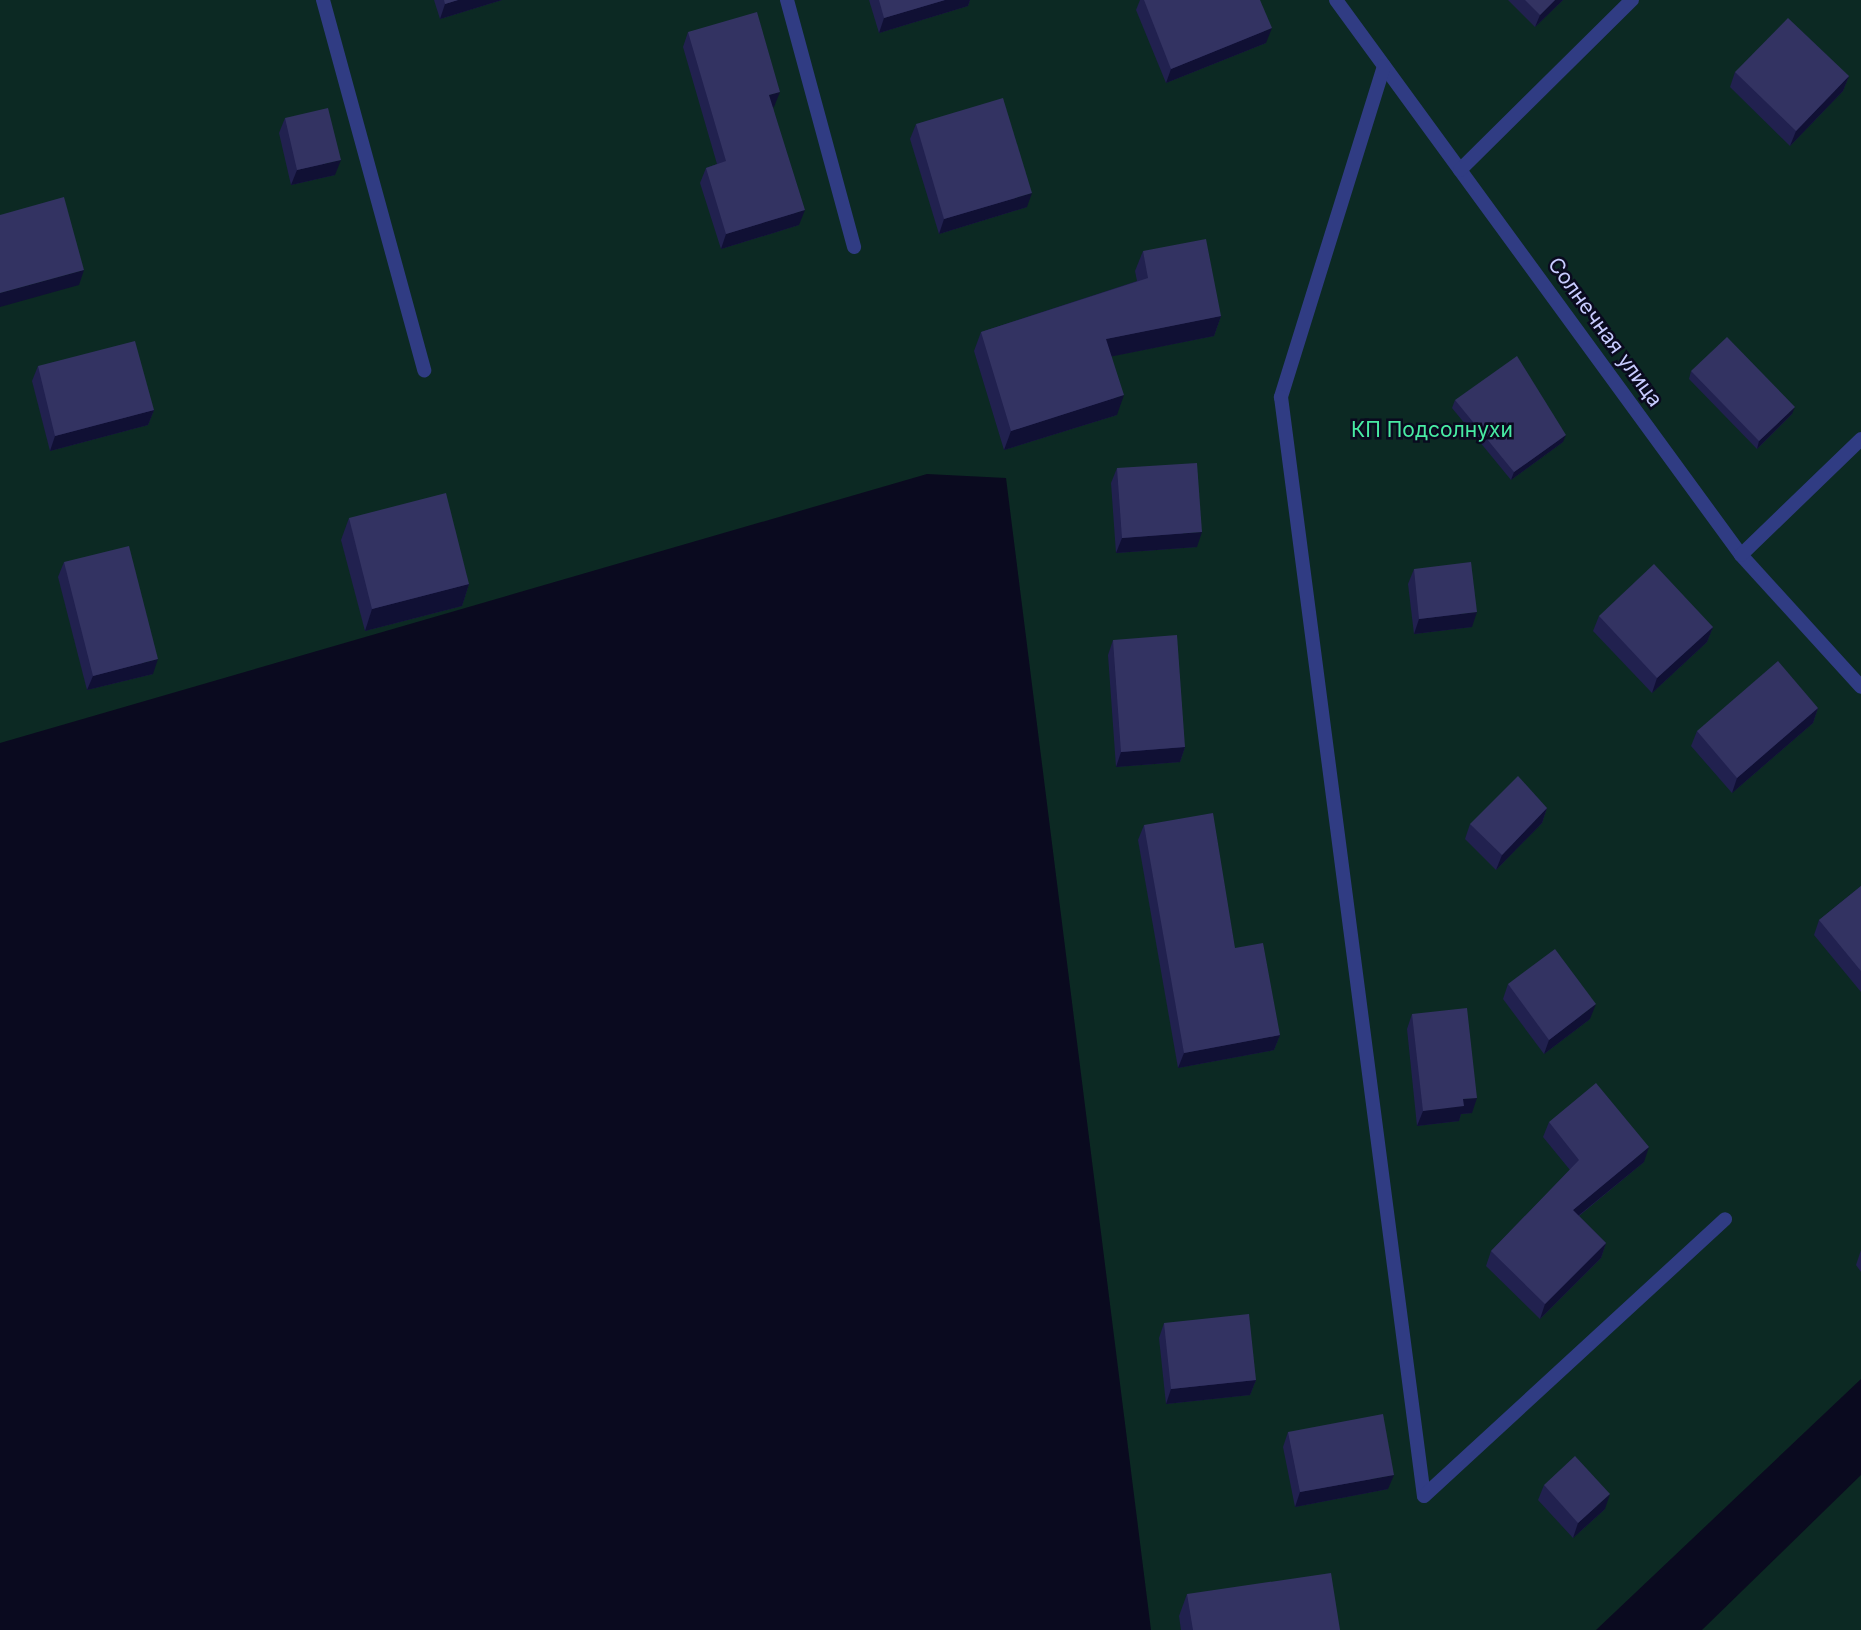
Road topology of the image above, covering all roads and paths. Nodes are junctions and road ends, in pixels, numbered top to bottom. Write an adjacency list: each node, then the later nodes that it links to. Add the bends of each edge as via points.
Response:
1 (323, 0): 8 (lane)
2 (787, 0): 7 (lane)
3 (1336, 0): 5 (lane, Солнечная улица)
4 (1632, 0): 6 (lane)
5 (1384, 66): 6 (lane, Солнечная улица); 12 (lane, via 1280,397 1424,1496)
6 (1460, 170): 10 (lane, Солнечная улица)
7 (854, 247)
8 (424, 370)
9 (1861, 439): 10 (lane)
10 (1741, 555): 11 (lane, Солнечная улица)
11 (1861, 687)
12 (1725, 1219)

